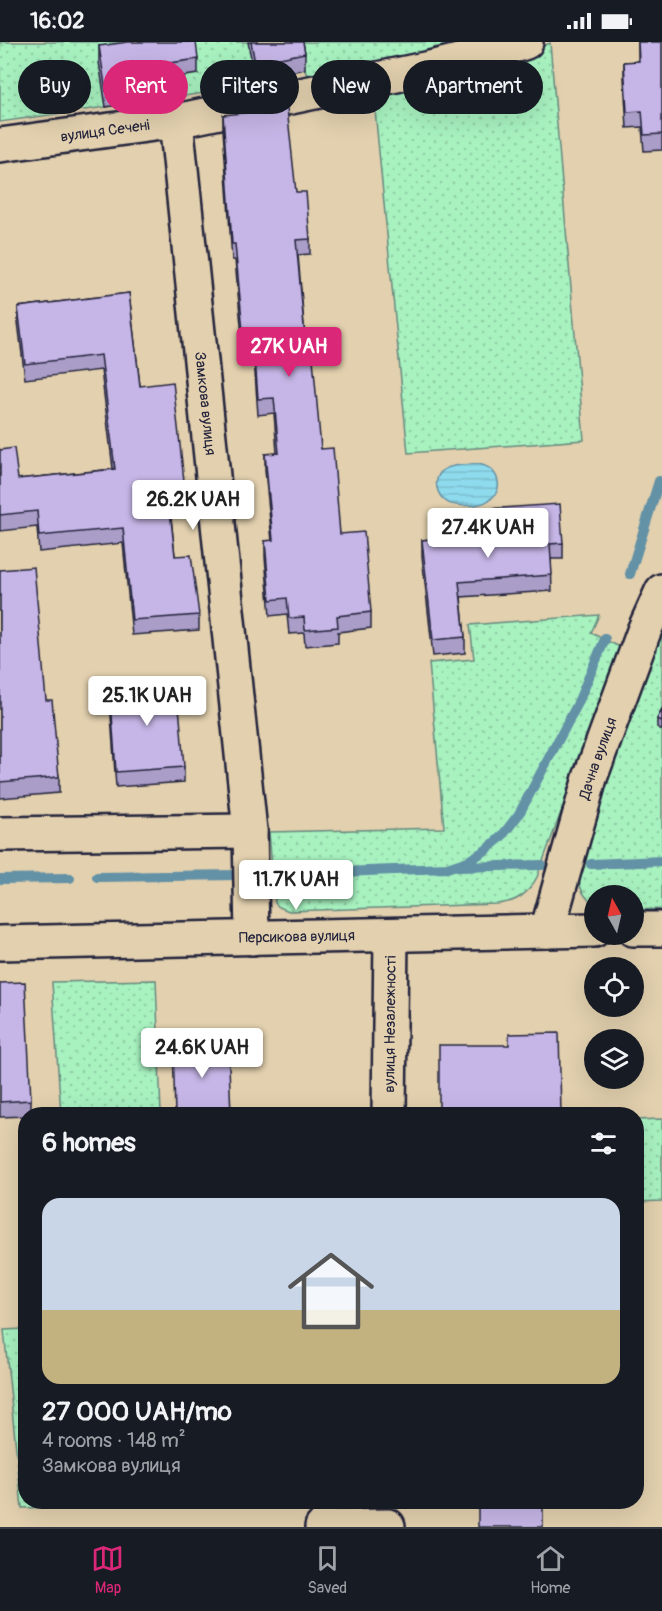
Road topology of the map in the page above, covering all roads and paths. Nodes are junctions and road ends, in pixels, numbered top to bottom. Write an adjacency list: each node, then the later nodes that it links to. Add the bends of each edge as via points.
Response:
1 (526, 42): 2 (street, вулиця Сечені, via 430,68)
2 (176, 121): 3 (street, вулиця Сечені); 5 (street, Замкова вулиця)
3 (0, 145)
4 (662, 591): 10 (street, Дачна вулиця, via 590,778)
5 (250, 831): 6 (street); 12 (street, Замкова вулиця)
6 (0, 834)
7 (644, 929): 8 (street)
8 (662, 929)
9 (584, 930): 10 (street, Персикова вулиця)
10 (547, 931): 11 (street, Персикова вулиця)
11 (391, 935): 12 (street, Персикова вулиця); 14 (street, вулиця Незалежності)
12 (252, 938): 13 (street, Персикова вулиця)
13 (0, 943)
14 (389, 1107)
15 (388, 1518): 16 (street)
16 (322, 1527)

